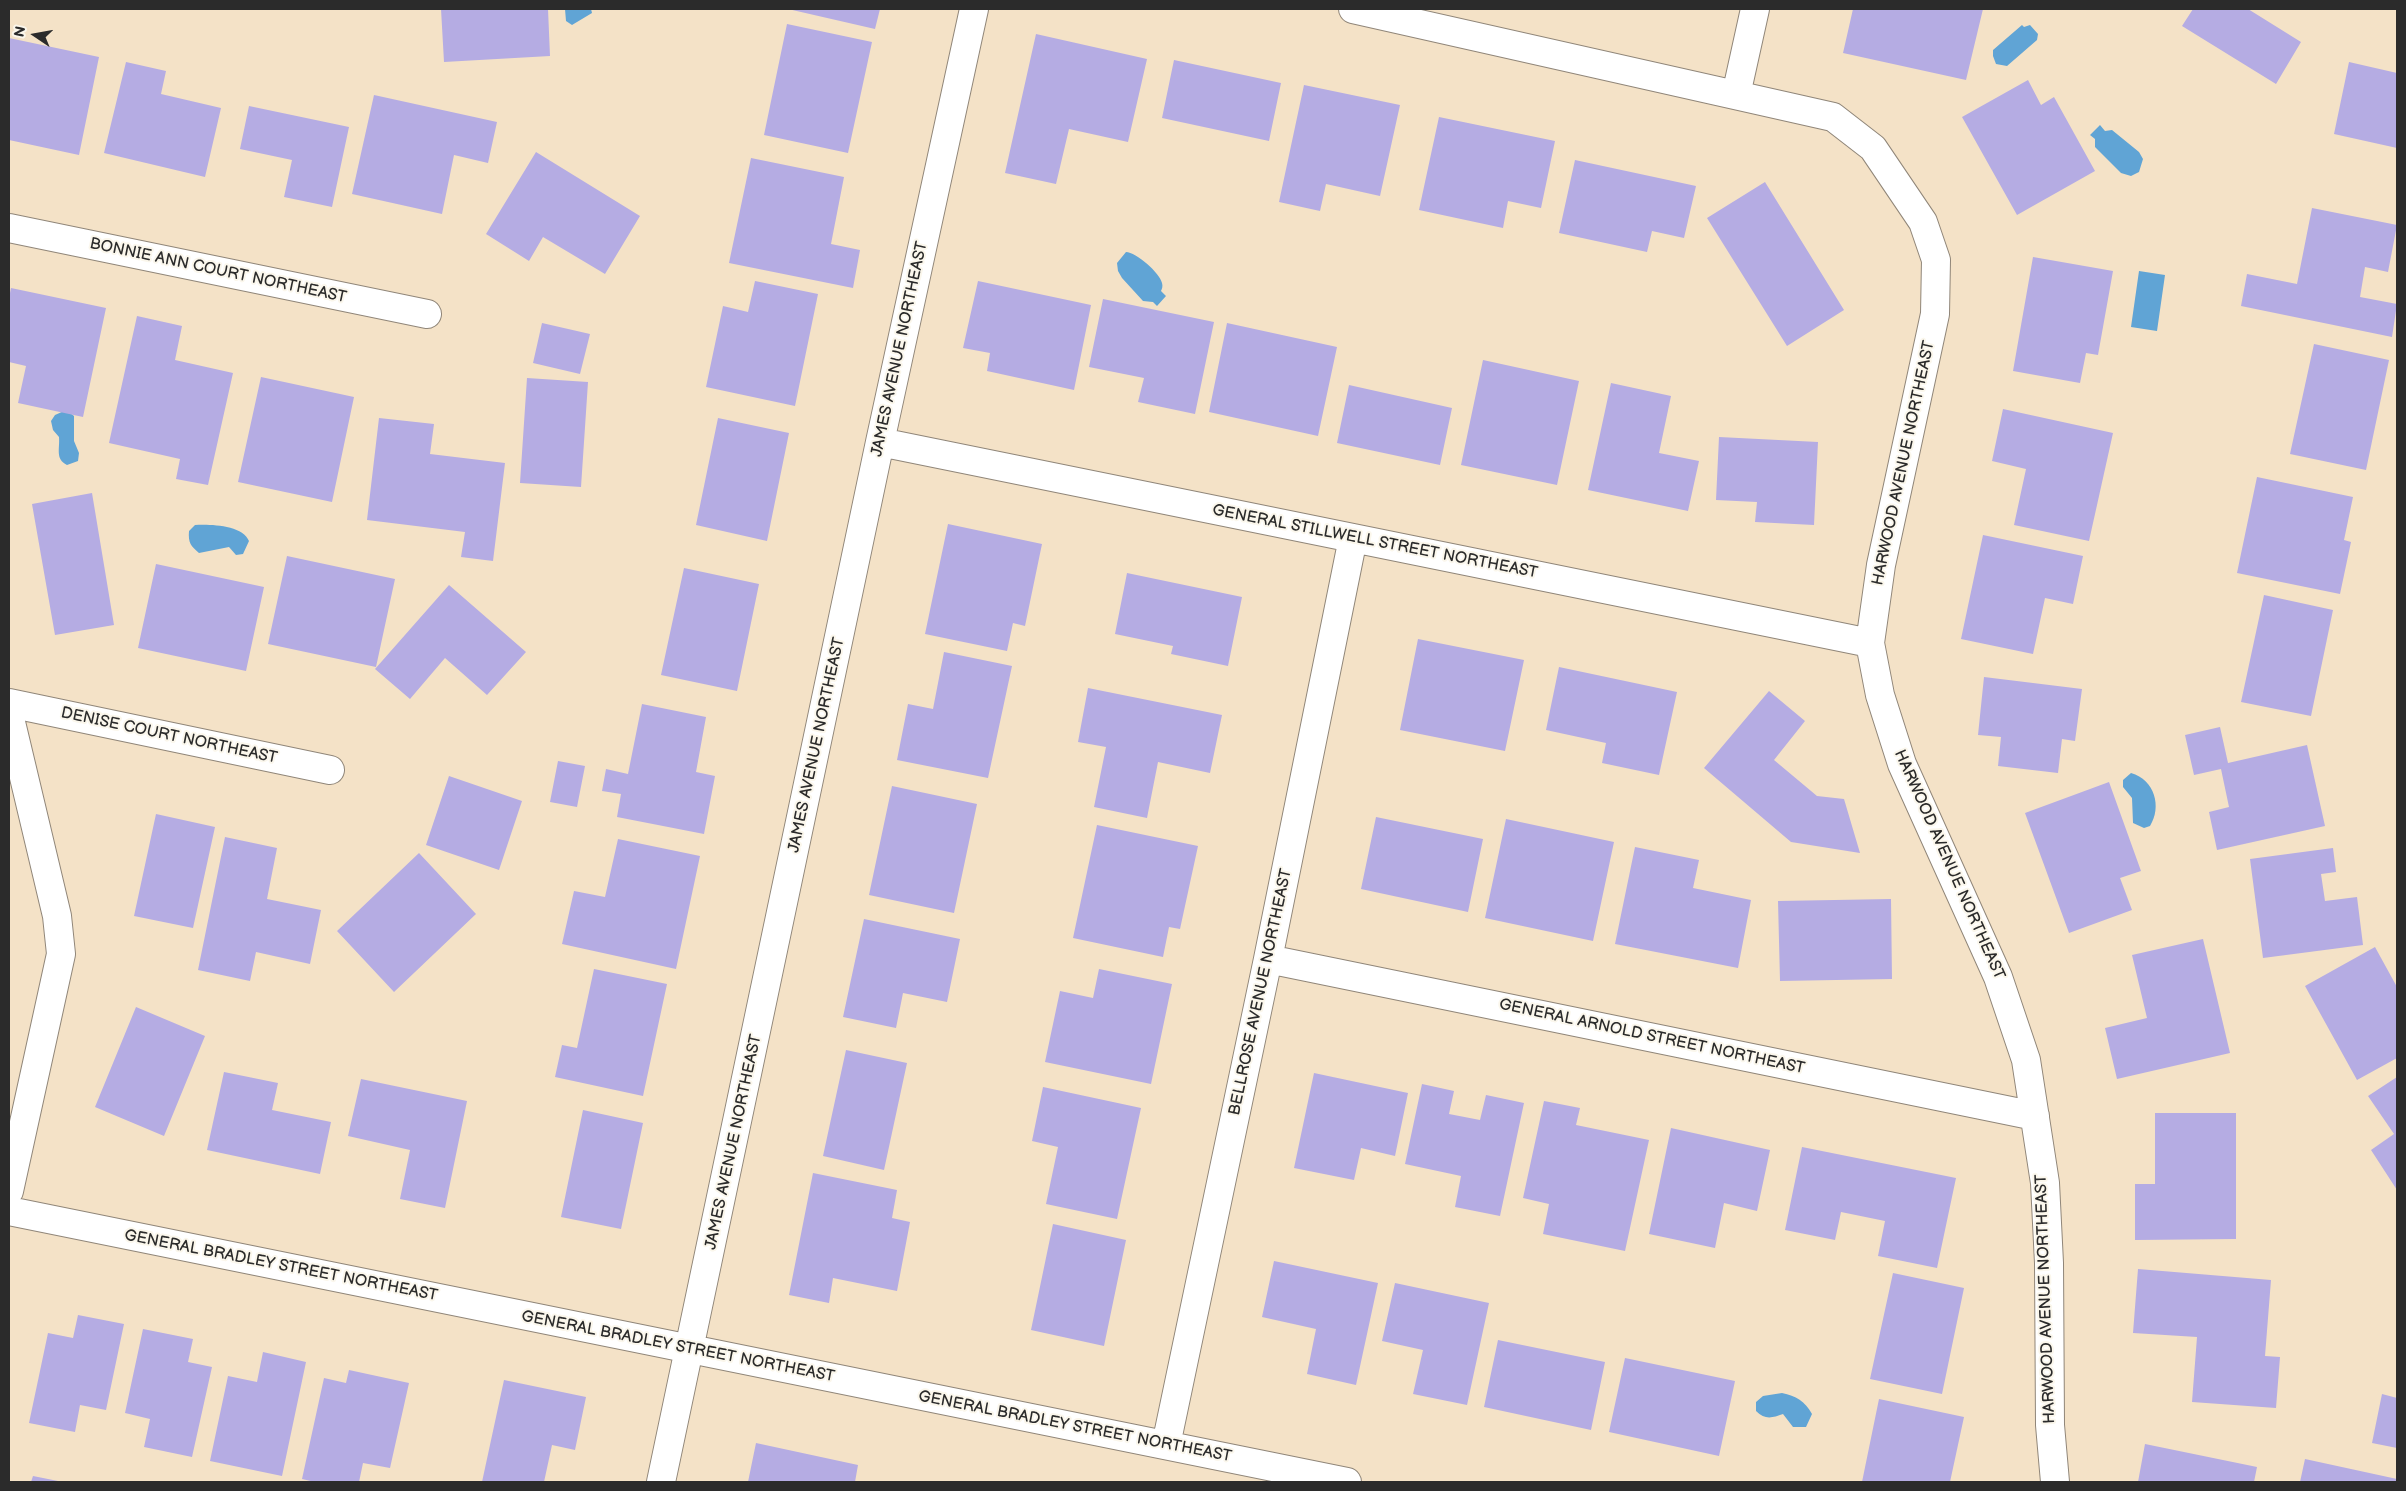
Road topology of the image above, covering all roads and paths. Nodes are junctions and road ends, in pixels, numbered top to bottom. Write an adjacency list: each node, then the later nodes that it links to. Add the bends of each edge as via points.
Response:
1 (974, 9): 7 (street, JAMES AVENUE NORTHEAST)
2 (1353, 9): 4 (street, HARWOOD AVENUE NORTHEAST)
3 (1755, 9): 4 (street)
4 (1736, 95): 9 (street, HARWOOD AVENUE NORTHEAST, via 1833,117 1873,148 1923,222 1936,260 1935,314 1881,565)
5 (9, 228): 6 (street, BONNIE ANN COURT NORTHEAST)
6 (427, 314)
7 (880, 442): 8 (street, GENERAL STILLWELL STREET NORTHEAST); 17 (street, JAMES AVENUE NORTHEAST)
8 (1353, 538): 9 (street, GENERAL STILLWELL STREET NORTHEAST); 13 (street, BELLROSE AVENUE NORTHEAST)
9 (1870, 642): 14 (street, HARWOOD AVENUE NORTHEAST, via 1880,695 1902,764 1998,976 2026,1060)
10 (9, 702): 12 (street, DENISE COURT NORTHEAST)
11 (9, 714): 15 (street, via 57,916 61,954)
12 (330, 770)
13 (1268, 959): 14 (street, GENERAL ARNOLD STREET NORTHEAST); 18 (street, BELLROSE AVENUE NORTHEAST)
14 (2035, 1116): 21 (street, HARWOOD AVENUE NORTHEAST, via 2045,1183 2050,1425)
15 (9, 1192)
16 (9, 1211): 17 (street, GENERAL BRADLEY STREET NORTHEAST)
17 (690, 1349): 18 (street, GENERAL BRADLEY STREET NORTHEAST); 19 (street, JAMES AVENUE NORTHEAST)
18 (1166, 1445): 20 (street, GENERAL BRADLEY STREET NORTHEAST)
19 (661, 1482)
20 (1347, 1482)
21 (2055, 1482)

